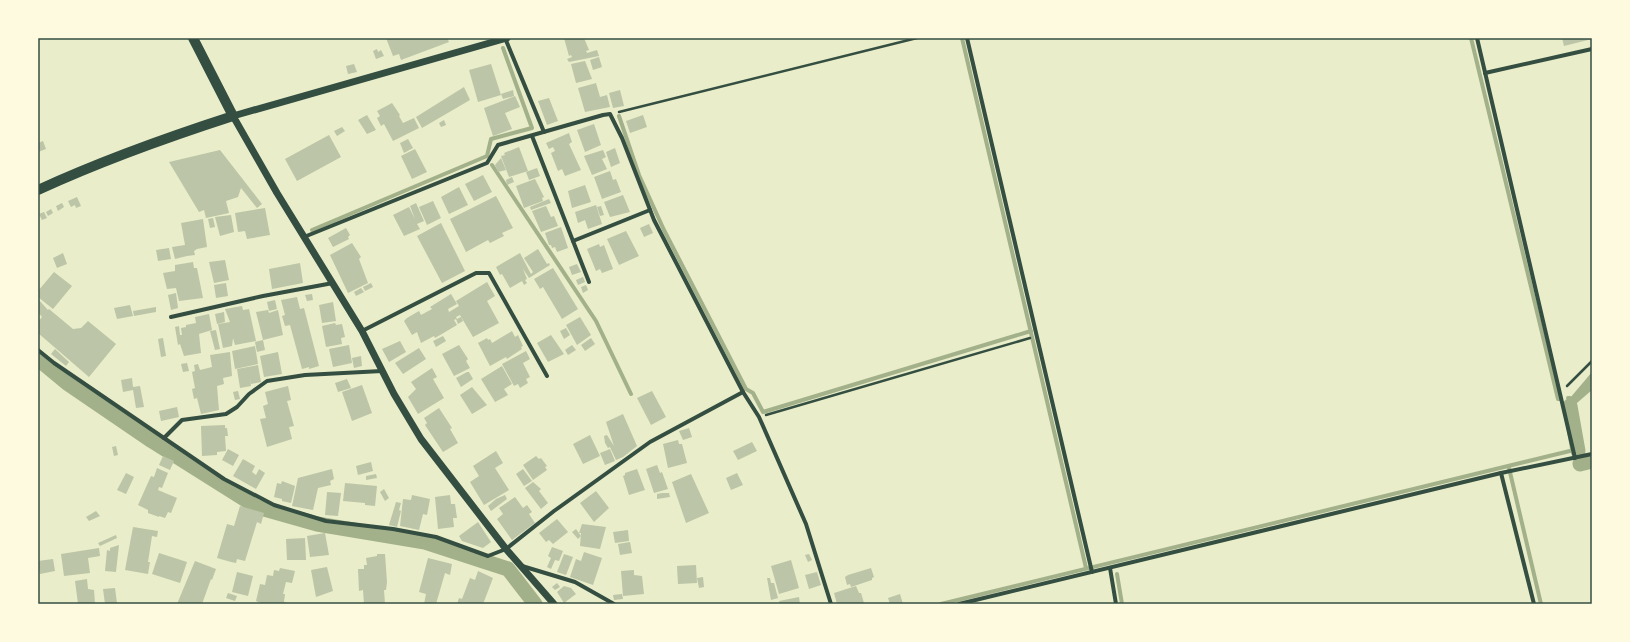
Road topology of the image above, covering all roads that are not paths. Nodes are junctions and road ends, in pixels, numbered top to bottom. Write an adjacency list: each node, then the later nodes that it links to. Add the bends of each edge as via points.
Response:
1 (193, 38): 7 (main road)
2 (506, 38): 7 (street); 8 (street)
3 (967, 38): 28 (street)
4 (1477, 38): 6 (street)
5 (1592, 49): 6 (street)
6 (1485, 73): 24 (street)
7 (233, 116): 10 (main road, via 149,143); 12 (street)
8 (544, 132): 9 (street); 11 (street, via 610,114)
9 (532, 136): 12 (street, via 498,145 487,163); 13 (street)
10 (38, 190)
11 (650, 210): 13 (street); 21 (street)
12 (304, 237): 15 (street)
13 (573, 241): 14 (street)
14 (589, 282)
15 (333, 283): 16 (street); 17 (street)
16 (171, 317)
17 (362, 331): 19 (street); 20 (street, via 476,273 489,273)
18 (38, 350): 22 (street)
19 (383, 371): 22 (street, via 305,375 267,381 249,394 237,408 226,414 182,420); 26 (street, via 421,439)
20 (547, 376)
21 (743, 392): 26 (street, via 650,442); 32 (street, via 759,416 806,524)
22 (164, 438): 26 (street, via 224,478 274,505 326,521 436,536 488,556)
23 (1592, 454): 24 (street)
24 (1575, 458): 25 (street)
25 (1501, 473): 29 (street); 35 (street)
26 (506, 549): 27 (street)
27 (521, 565): 30 (street); 31 (street, via 575,582)
28 (1091, 568): 29 (street); 33 (street)
29 (1110, 568): 34 (street)
30 (554, 604)
31 (614, 604)
32 (831, 604)
33 (959, 604)
34 (1116, 604)
35 (1534, 604)

